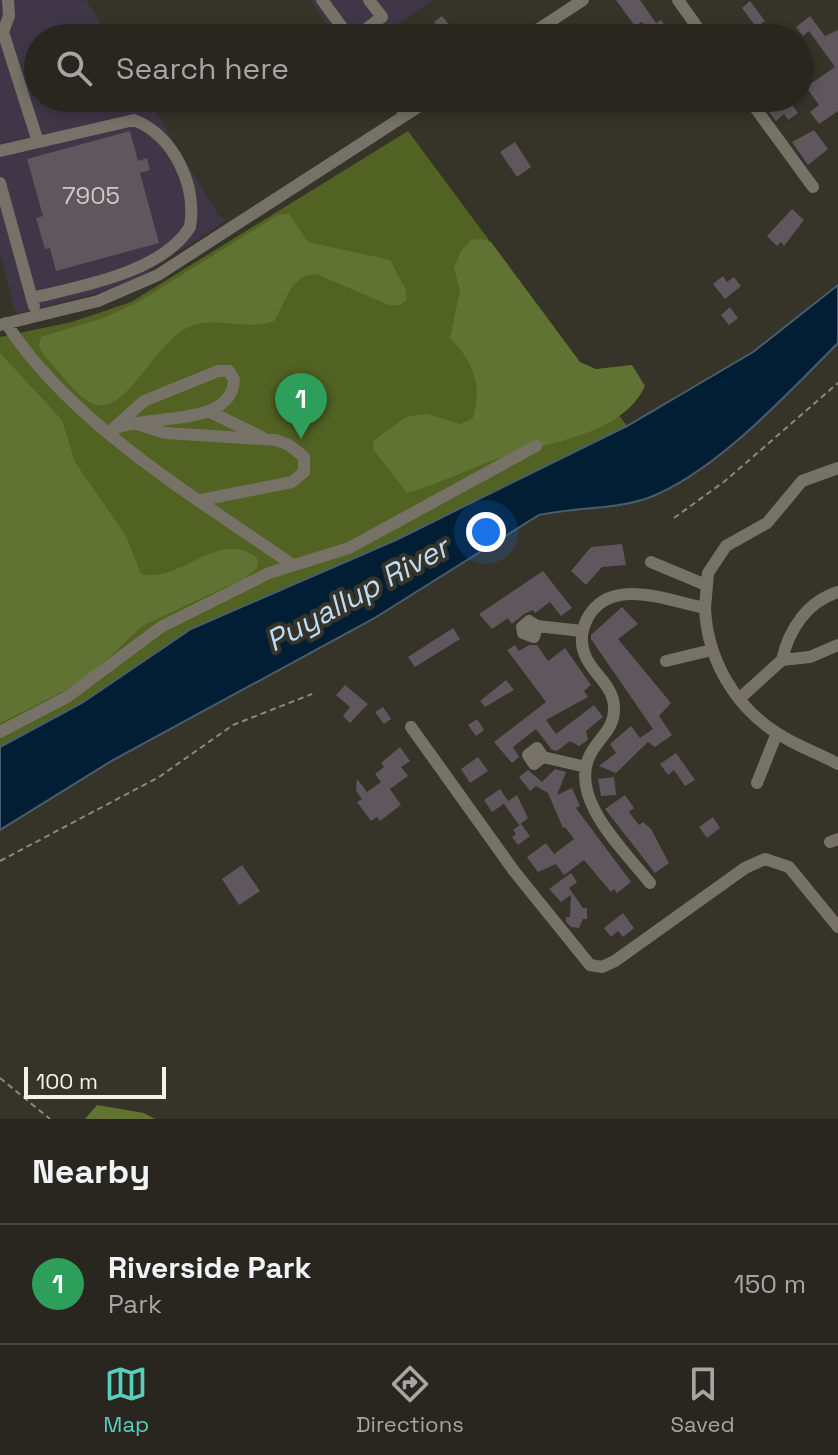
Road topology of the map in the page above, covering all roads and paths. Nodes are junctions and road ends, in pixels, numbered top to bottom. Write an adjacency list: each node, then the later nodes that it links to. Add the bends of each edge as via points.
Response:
1 (8, 0): 12 (street, via 3,32)
2 (322, 0): 8 (street)
3 (369, 0): 9 (street, via 382,17)
4 (563, 0): 7 (street)
5 (583, 0): 7 (street)
6 (678, 0): 11 (street)
7 (562, 14): 10 (street)
8 (341, 24)
9 (372, 24)
10 (547, 24)
11 (695, 24)
12 (24, 98)
13 (28, 112): 18 (street)
14 (404, 112): 17 (street)
15 (411, 112): 17 (street)
16 (759, 112): 21 (street)
17 (406, 115): 23 (street, via 158,275 124,293)
18 (38, 142): 19 (street); 22 (street, via 123,120 146,125 176,157 192,217 185,235 165,252 121,275)
19 (0, 151)
20 (0, 183): 22 (street)
21 (813, 187)
22 (32, 298): 23 (street)
23 (37, 317): 24 (street)
24 (3, 324): 28 (street, via 52,383)
25 (838, 383): 33 (path)
26 (210, 412): 27 (street); 28 (street, via 233,388 229,371 144,401); 29 (street)
27 (134, 423): 28 (street); 29 (street, via 165,433)
28 (112, 429): 32 (street)
29 (264, 439): 32 (street, via 299,451 306,466 300,477)
30 (536, 446): 35 (street, via 349,548)
31 (838, 468): 36 (street, via 802,481 767,523 726,546)
32 (201, 500): 35 (street)
33 (674, 518)
34 (651, 562): 36 (street)
35 (293, 565): 48 (street, via 161,627 67,697)
36 (706, 585): 38 (street)
37 (838, 592): 43 (street, via 802,616)
38 (705, 608): 40 (street, via 633,593 610,598 588,616); 42 (street)
39 (537, 626): 40 (street)
40 (582, 631): 53 (street, via 584,653 612,694 614,709 612,724)
41 (838, 645): 43 (street, via 810,657)
42 (712, 650): 44 (street); 46 (street)
43 (782, 660): 46 (street)
44 (666, 661)
45 (312, 694): 55 (path, via 233,725 159,777)
46 (739, 699): 49 (street)
47 (411, 727): 57 (street, via 514,871 590,965 615,961 765,859 789,867)
48 (0, 732)
49 (777, 733): 52 (street); 54 (street)
50 (838, 749): 52 (street)
51 (543, 757): 53 (street)
52 (833, 761)
53 (586, 767): 56 (street, via 588,793 598,814)
54 (757, 783)
55 (0, 861)
56 (650, 883)
57 (838, 927)
58 (0, 1078): 59 (path)
59 (50, 1119)

